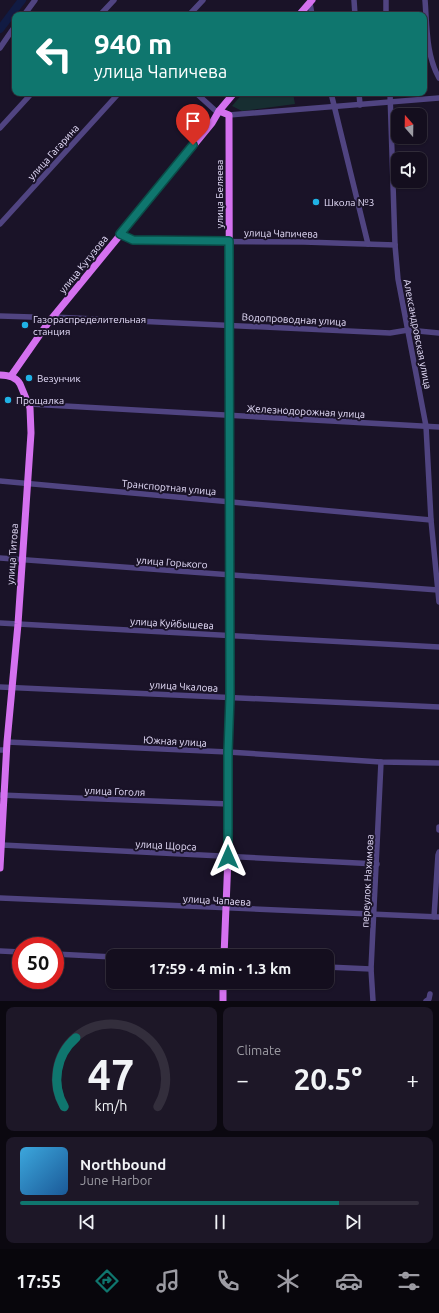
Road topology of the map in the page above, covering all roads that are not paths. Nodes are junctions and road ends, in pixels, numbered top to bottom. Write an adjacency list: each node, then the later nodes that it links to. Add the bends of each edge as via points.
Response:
1 (35, 0): 8 (street)
2 (114, 0): 9 (street)
3 (203, 0): 10 (street)
4 (354, 0): 13 (street)
5 (386, 0): 14 (street)
6 (426, 0): 15 (street)
7 (311, 1): 11 (main road); 12 (street)
8 (26, 12)
9 (105, 12)
10 (192, 12)
11 (302, 12)
12 (312, 12)
13 (355, 12)
14 (386, 12)
15 (426, 12)
16 (12, 30): 18 (street)
17 (427, 36): 19 (street, via 433,68)
18 (0, 48)
19 (439, 78)
20 (29, 96): 33 (street)
21 (116, 96): 34 (street, улица Гагарина)
22 (199, 96): 31 (street)
23 (231, 96): 31 (main road, улица Кутузова)
24 (332, 96): 30 (street)
25 (359, 96): 29 (street)
26 (390, 96): 28 (street, Александровская улица)
27 (439, 98): 28 (street)
28 (390, 102): 29 (street); 38 (street, Александровская улица)
29 (360, 105): 30 (street)
30 (334, 107): 32 (street); 37 (street)
31 (218, 112): 32 (main road); 35 (main road, улица Кутузова, via 212,123)
32 (229, 115): 36 (main road, улица Беляева)
33 (0, 128)
34 (0, 224)
35 (120, 234): 36 (street, улица Чапичева, via 133,240); 40 (main road, улица Кутузова)
36 (229, 241): 37 (street, улица Чапичева); 42 (main road, улица Беляева)
37 (368, 244): 38 (street, улица Чапичева)
38 (395, 245): 43 (street, Александровская улица, via 398,278)
39 (0, 316): 41 (street, via 32,317)
40 (53, 316): 41 (main road, улица Кутузова); 42 (street, Водопроводная улица)
41 (48, 323): 46 (main road, улица Кутузова)
42 (229, 326): 43 (street, Водопроводная улица, via 390,333); 48 (main road, улица Беляева)
43 (408, 330): 44 (street, Водопроводная улица); 49 (street, Александровская улица)
44 (439, 333)
45 (1, 374): 46 (main road)
46 (12, 376): 47 (main road, улица Титова, via 18,380)
47 (29, 404): 48 (street, Железнодорожная улица); 52 (main road, улица Титова, via 31,433)
48 (229, 416): 49 (street, Железнодорожная улица); 53 (main road, улица Беляева)
49 (426, 426): 50 (street, Железнодорожная улица); 54 (street, Александровская улица)
50 (439, 428)
51 (0, 481): 52 (street, Транспортная улица)
52 (28, 484): 53 (street, Транспортная улица); 56 (main road, улица Титова)
53 (230, 502): 54 (street, Транспортная улица); 57 (main road, улица Беляева)
54 (431, 520): 58 (street, Александровская улица)
55 (0, 558): 56 (street, улица Горького)
56 (22, 560): 57 (street, улица Горького); 61 (main road, улица Титова)
57 (230, 575): 58 (street, улица Горького); 62 (main road, улица Беляева)
58 (438, 590): 59 (street, Александровская улица)
59 (439, 602)
60 (0, 623): 61 (street, улица Куйбышева)
61 (18, 624): 62 (street, улица Куйбышева); 65 (main road, улица Титова)
62 (230, 635): 63 (street, улица Куйбышева); 66 (main road, улица Беляева)
63 (439, 647)
64 (0, 687): 65 (street, улица Чкалова)
65 (12, 688): 66 (street, улица Чкалова); 68 (main road, улица Титова)
66 (230, 697): 67 (street, улица Чкалова); 70 (main road, улица Беляева)
67 (439, 707)
68 (7, 742): 69 (main road, улица Титова); 70 (street, Южная улица)
69 (3, 750): 73 (main road, улица Титова)
70 (228, 752): 71 (street, Южная улица); 74 (main road, улица Беляева)
71 (381, 762): 72 (street, Южная улица); 80 (street, переулок Нахимова)
72 (439, 763)
73 (2, 795): 74 (street, улица Гоголя); 77 (main road, улица Титова)
74 (229, 804): 79 (main road, улица Беляева)
75 (439, 827): 76 (street)
76 (439, 830)
77 (1, 846): 79 (street, улица Щорса); 81 (main road, улица Титова)
78 (439, 852): 85 (street)
79 (228, 857): 80 (street, улица Щорса); 83 (main road, улица Беляева)
80 (377, 864): 84 (street, переулок Нахимова)
81 (0, 868)
82 (0, 898): 83 (street, улица Чапаева)
83 (226, 909): 84 (street, улица Чапаева); 86 (main road, улица Беляева)
84 (374, 915): 85 (street, улица Чапаева); 92 (street, переулок Нахимова)
85 (436, 917)
86 (224, 949)
87 (0, 951): 88 (street)
88 (12, 952)
89 (64, 954): 90 (street)
90 (106, 957)
91 (334, 967): 92 (street)
92 (371, 969): 96 (street, переулок Нахимова)
93 (224, 989): 95 (main road)
94 (430, 994): 97 (street)
95 (223, 1001)
96 (373, 1001)
97 (426, 1001)

